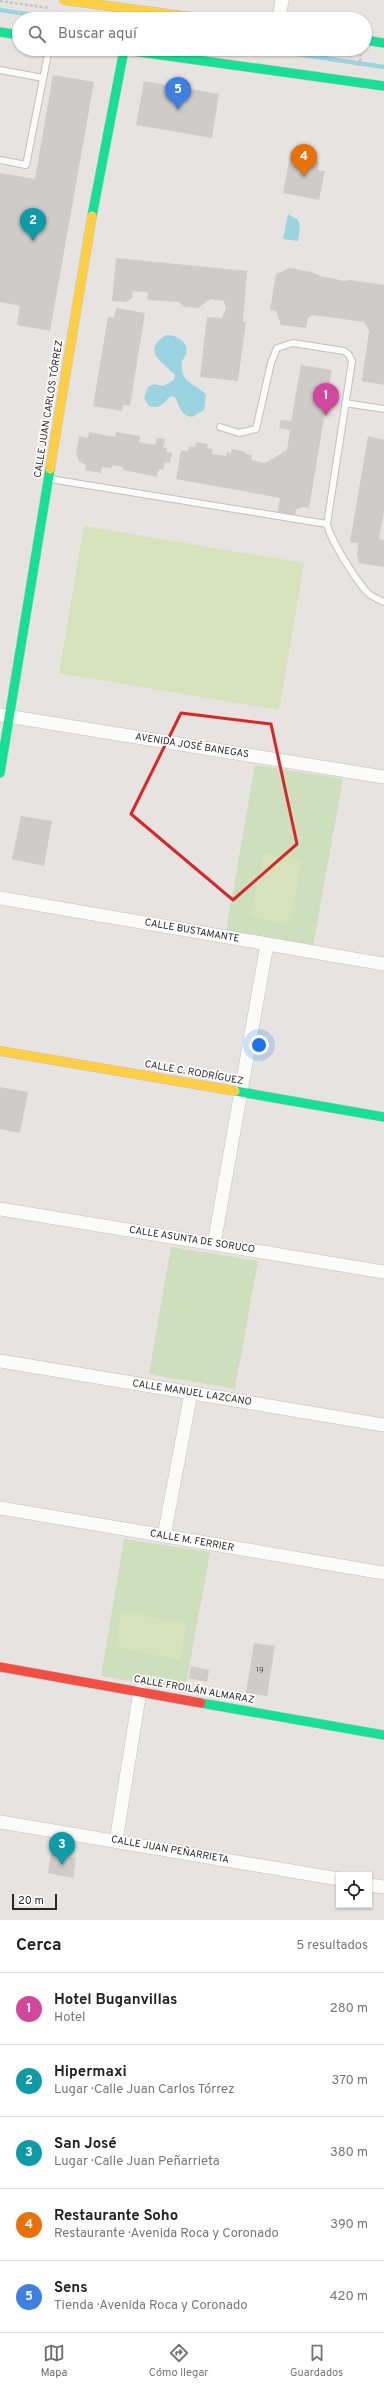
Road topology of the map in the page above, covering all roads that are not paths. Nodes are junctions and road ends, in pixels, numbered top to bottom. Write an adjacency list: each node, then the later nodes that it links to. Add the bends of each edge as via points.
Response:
1 (64, 0): 3 (street)
2 (282, 0): 5 (street)
3 (126, 4): 4 (street)
4 (169, 12)
5 (280, 12)
6 (0, 32): 7 (street)
7 (12, 34)
8 (372, 41): 9 (street)
9 (384, 43)
10 (48, 56): 14 (lane)
11 (120, 56): 20 (street, CALLE JUAN CARLOS TÓRREZ)
12 (171, 56): 15 (street)
13 (0, 70): 14 (lane)
14 (43, 78): 16 (lane, via 26,165)
15 (384, 86)
16 (0, 160)
17 (345, 403): 18 (lane); 19 (lane, via 352,361 350,355 344,351 293,344 277,348 271,363 256,429 239,433); 21 (lane)
18 (384, 409)
19 (220, 427)
20 (49, 478): 21 (lane); 23 (street, CALLE JUAN CARLOS TÓRREZ)
21 (327, 524): 22 (lane, via 330,535 366,591)
22 (384, 602)
23 (5, 716): 24 (street, CALLE JUAN CARLOS TÓRREZ); 25 (street, AVENIDA JOSÉ BANEGAS)
24 (0, 773)
25 (384, 777)
26 (0, 898): 27 (street, CALLE BUSTAMANTE)
27 (267, 944): 28 (street, CALLE BUSTAMANTE); 30 (street)
28 (384, 964)
29 (0, 1051): 30 (street, CALLE C. RODRÍGUEZ)
30 (241, 1092): 31 (street, CALLE C. RODRÍGUEZ); 33 (street)
31 (384, 1117)
32 (0, 1209): 33 (street, CALLE ASUNTA DE SORUCO)
33 (214, 1244): 34 (street, CALLE ASUNTA DE SORUCO)
34 (384, 1272)
35 (0, 1361): 36 (street, CALLE MANUEL LAZCANO)
36 (191, 1393): 37 (street, CALLE MANUEL LAZCANO); 39 (street)
37 (384, 1425)
38 (0, 1508): 39 (street, CALLE M. FERRIER)
39 (164, 1536): 40 (street, CALLE M. FERRIER)
40 (384, 1573)
41 (0, 1666): 42 (street, CALLE FROILÁN ALMARAZ)
42 (140, 1691): 43 (street, CALLE FROILÁN ALMARAZ); 45 (street)
43 (384, 1735)
44 (0, 1822): 45 (street, CALLE JUAN PEÑARRIETA)
45 (116, 1841): 46 (street, CALLE JUAN PEÑARRIETA)
46 (336, 1878)
47 (372, 1885): 48 (street)
48 (384, 1887)

